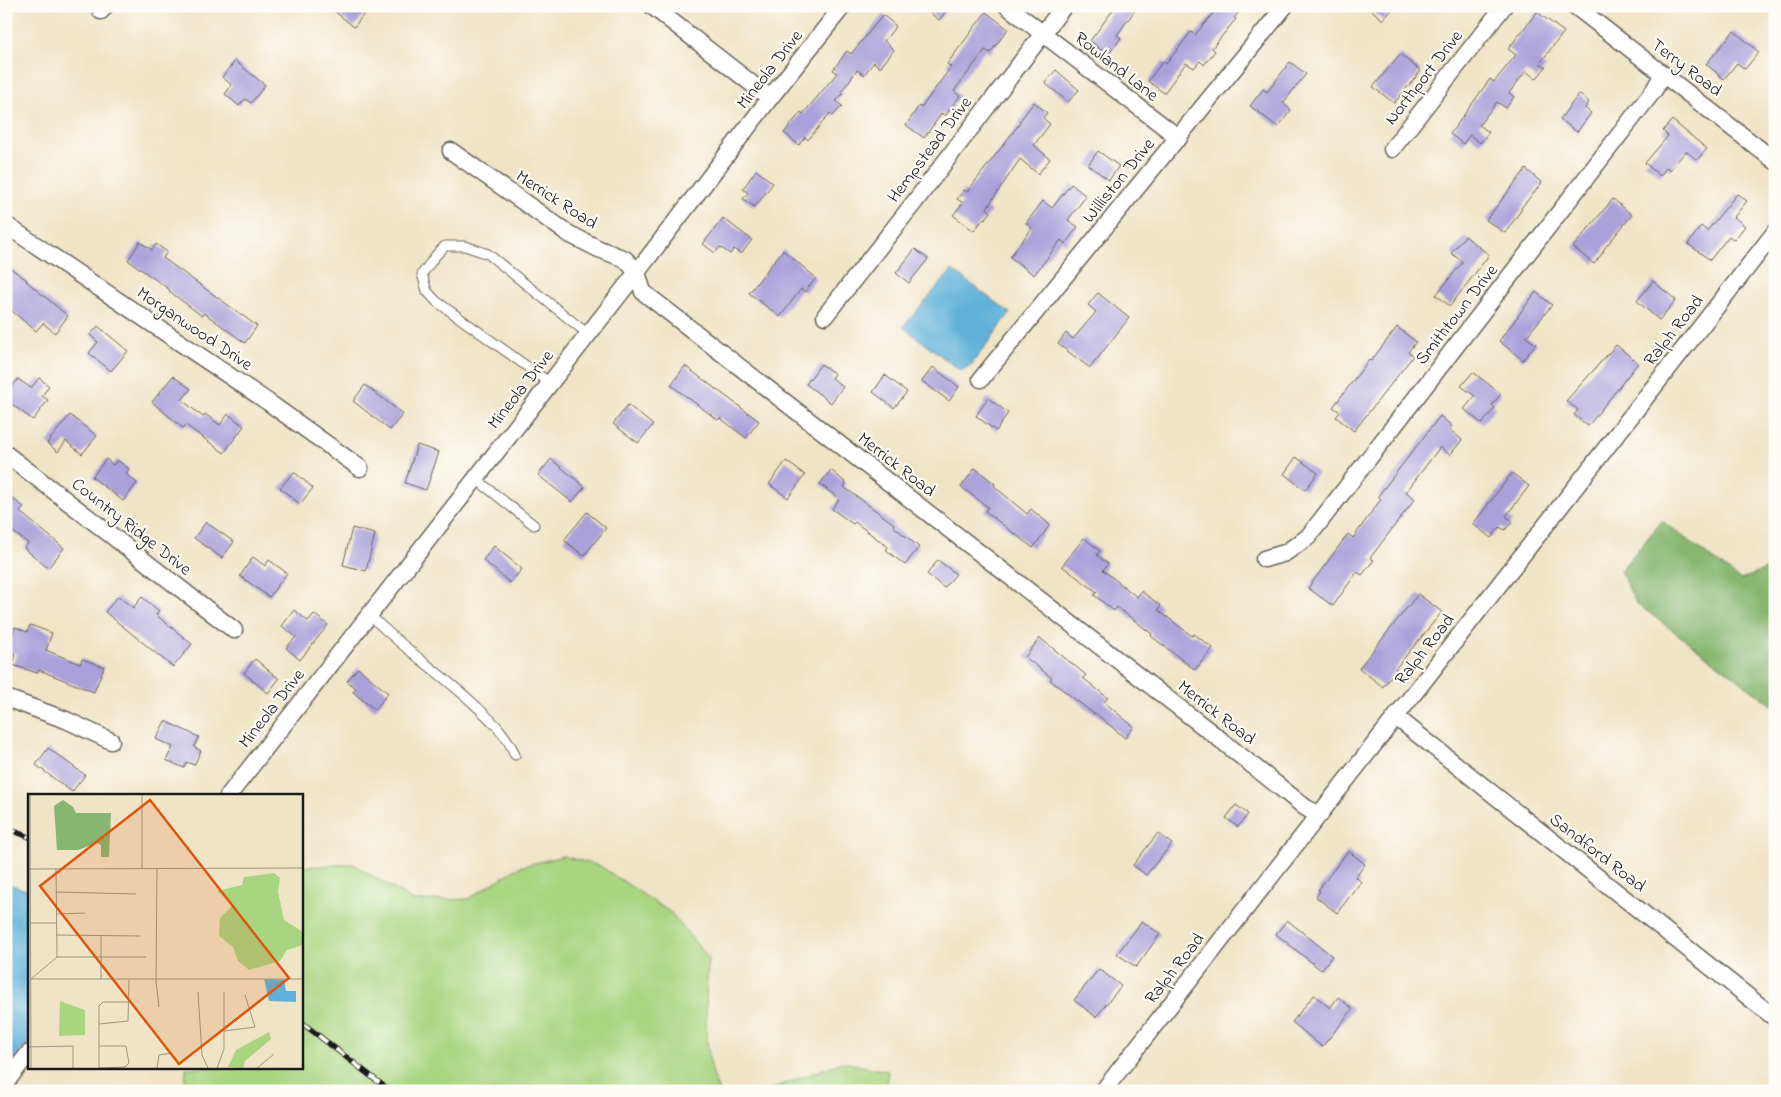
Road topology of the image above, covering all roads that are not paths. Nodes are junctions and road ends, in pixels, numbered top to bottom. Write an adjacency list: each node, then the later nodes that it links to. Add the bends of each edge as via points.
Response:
1 (652, 6): 10 (street)
2 (843, 6): 10 (street, Mineola Drive)
3 (1008, 6): 8 (street, Rowland Lane)
4 (1064, 6): 8 (street, Hempstead Drive)
5 (1286, 6): 11 (street, Williston Drive)
6 (1504, 6): 12 (street, Northport Drive)
7 (1575, 6): 9 (street, Terry Road)
8 (1042, 34): 11 (street, Rowland Lane); 18 (street, Hempstead Drive)
9 (1663, 74): 14 (street, Terry Road); 26 (street, Smithtown Drive, via 1654,90 1308,537 1286,553)
10 (770, 98): 17 (street, Mineola Drive)
11 (1179, 138): 20 (street, Williston Drive)
12 (1392, 149)
13 (452, 151): 17 (street, Merrick Road, via 569,234 625,259)
14 (1775, 161)
15 (6, 225): 23 (street, Morganwood Drive)
16 (1775, 232): 30 (street, Ralph Road)
17 (637, 272): 19 (street, Mineola Drive); 34 (street, Merrick Road, via 643,292 1306,808)
18 (825, 316)
19 (588, 334): 21 (street, Mineola Drive); 21 (lane, via 488,254 465,246 445,246 436,255 422,274 427,290 436,300)
20 (981, 379)
21 (550, 383): 24 (street, Mineola Drive)
22 (6, 454): 28 (street, Country Ridge Drive)
23 (360, 468)
24 (476, 479): 25 (lane); 27 (street, Mineola Drive)
25 (534, 525)
26 (1264, 559)
27 (370, 615): 32 (lane, via 482,712 505,735); 33 (street, Mineola Drive)
28 (234, 630)
29 (6, 698): 31 (street)
30 (1396, 717): 34 (street, Ralph Road); 35 (street, Sandford Road)
31 (111, 741)
32 (515, 755)
33 (230, 794)
34 (1320, 815): 38 (street, Ralph Road)
35 (1775, 1018)
36 (28, 1054): 37 (street)
37 (6, 1082)
38 (1103, 1091)

